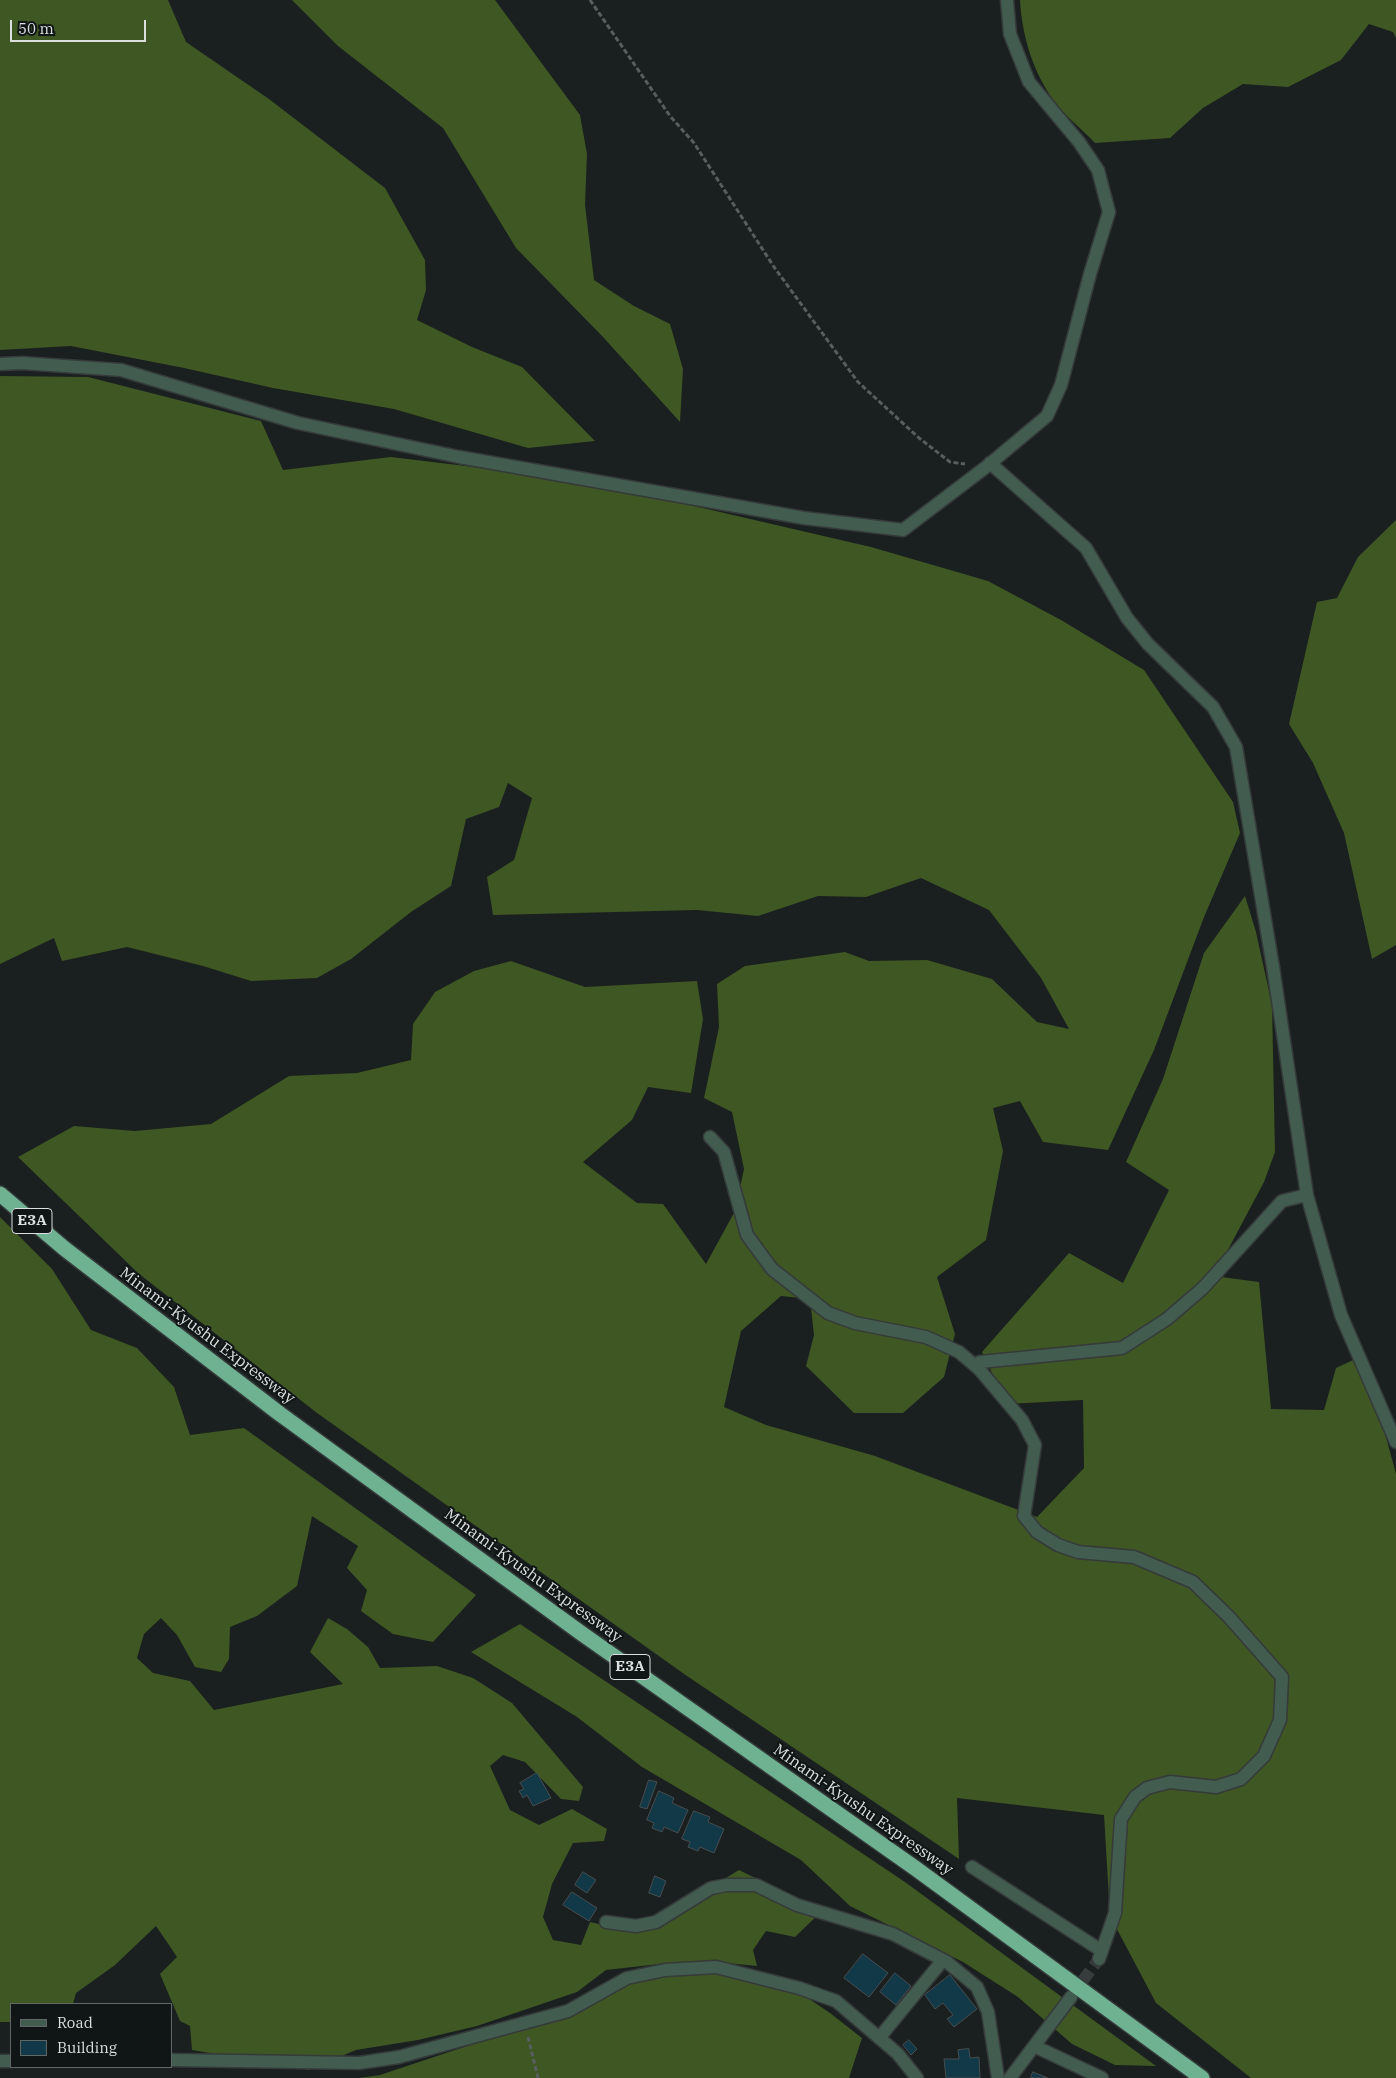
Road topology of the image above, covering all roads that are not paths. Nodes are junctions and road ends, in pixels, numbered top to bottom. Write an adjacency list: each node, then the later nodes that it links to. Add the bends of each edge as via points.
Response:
1 (1007, 0): 3 (street, via 1010,34 1029,82 1098,170 1109,212 1061,385 1047,416)
2 (0, 364): 3 (street, via 121,370 298,423 459,456 785,514 903,530)
3 (988, 465): 6 (street, via 1086,548 1127,618 1148,644 1213,707 1236,748)
4 (710, 1137): 7 (street, via 724,1152 747,1235 772,1269 828,1312 855,1323 926,1337 959,1352)
5 (0, 1194): 20 (highway, Minami-Kyushu Expressway / E3A, via 65,1249 296,1426 581,1633 915,1868)
6 (1307, 1196): 7 (street, via 1282,1201 1203,1288 1167,1319 1122,1348 980,1362); 8 (street, via 1341,1316)
7 (979, 1369): 9 (street, via 1022,1420 1035,1444 1024,1516 1037,1532 1078,1552 1134,1557 1192,1582 1229,1617 1282,1676 1280,1720 1264,1756 1241,1779 1216,1788 1170,1782 1147,1788 1135,1797 1121,1819 1114,1913 1100,1955)
8 (1396, 1442)
9 (972, 1866)
10 (606, 1922): 11 (street, via 636,1926 656,1922 711,1888 756,1885 797,1905 893,1934)
11 (943, 1960): 13 (street); 17 (street, via 978,1987 988,2012)
12 (1071, 1997): 14 (street)
13 (879, 2038): 15 (street, via 836,2001 716,1967 664,1970 627,1978 568,2011 399,2057 360,2062); 16 (street, via 898,2054)
14 (1034, 2046): 18 (street); 19 (street)
15 (172, 2060)
16 (917, 2078)
17 (998, 2078)
18 (1010, 2078)
19 (1102, 2078)
20 (1202, 2078)

